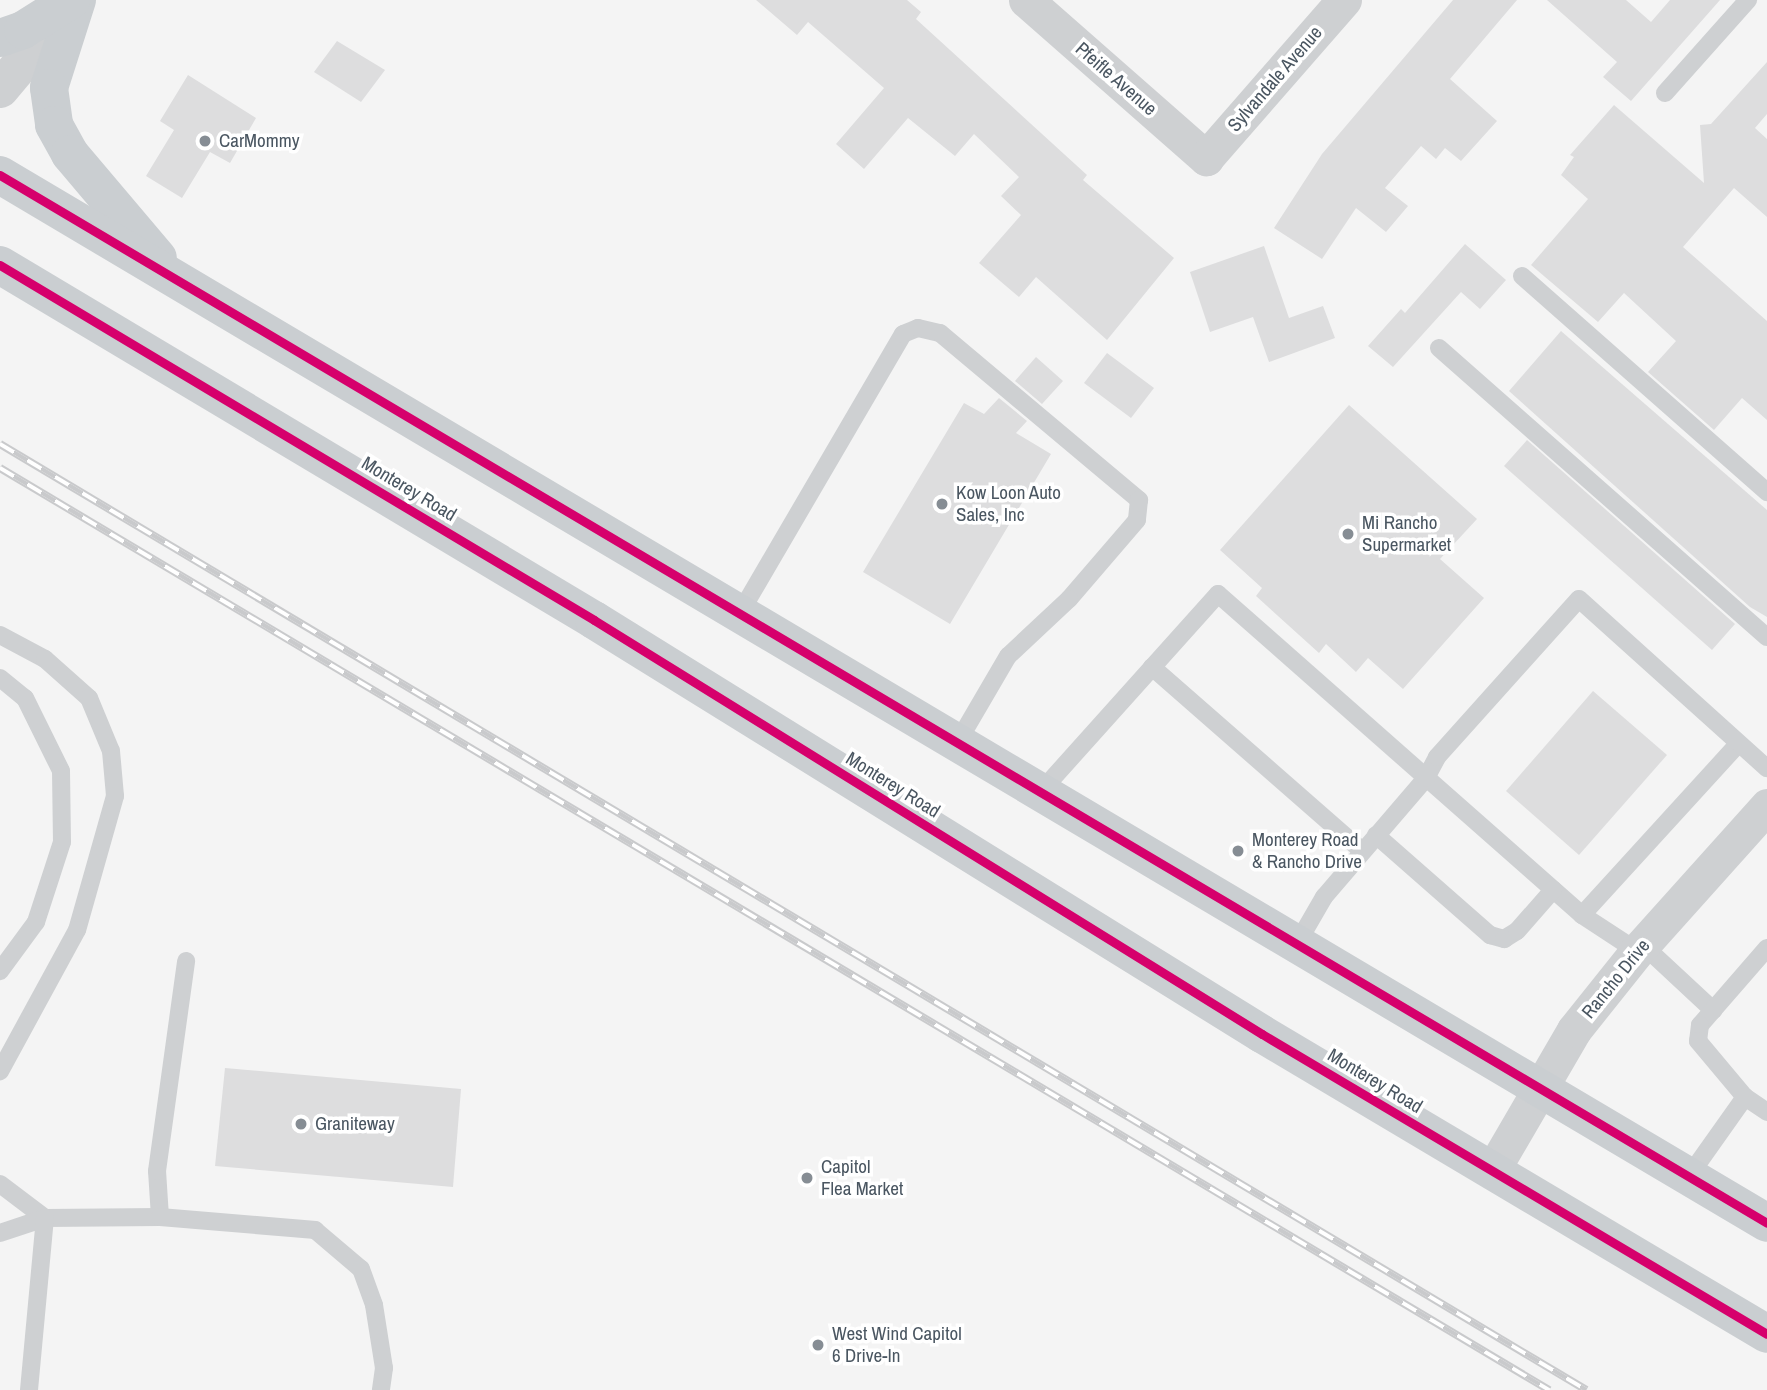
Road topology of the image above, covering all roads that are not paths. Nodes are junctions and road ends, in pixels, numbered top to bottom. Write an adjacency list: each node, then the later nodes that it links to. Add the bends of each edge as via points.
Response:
1 (74, 0): 5 (main road); 6 (street); 11 (main road, via 49,88 54,125 70,154)
2 (1026, 0): 8 (street, Pfeifle Avenue)
3 (1345, 0): 8 (street, Sylvandale Avenue)
4 (1748, 0): 7 (lane)
5 (0, 38)
6 (0, 89)
7 (1665, 93)
8 (1206, 159)
9 (0, 175): 11 (main road)
10 (0, 265): 40 (main road, Monterey Road, via 594,620 1262,1034)
11 (170, 273): 15 (main road)
12 (1522, 276): 14 (lane)
13 (1439, 348): 17 (lane)
14 (1767, 492)
15 (740, 613): 20 (main road); 20 (lane, via 903,334 918,328 940,333 1139,500 1137,520 1069,599 1008,656)
16 (0, 635): 36 (lane, via 45,659 89,698 111,751 115,796 77,930)
17 (1767, 637)
18 (1152, 667): 23 (lane, via 1218,594); 24 (lane); 27 (lane)
19 (0, 678): 34 (lane, via 25,698 61,771 62,830 36,922)
20 (959, 740): 24 (main road)
21 (1738, 744): 22 (lane); 23 (lane, via 1579,598 1437,757); 29 (lane)
22 (1767, 768)
23 (1426, 778): 26 (lane); 28 (lane)
24 (1042, 789): 30 (main road)
25 (1762, 821): 31 (street, Rancho Drive)
26 (1376, 835): 27 (lane); 28 (lane, via 1490,935 1504,939 1517,932)
27 (1362, 851): 30 (lane, via 1324,897)
28 (1553, 890): 29 (lane)
29 (1582, 915): 31 (lane)
30 (1298, 942): 37 (main road)
31 (1640, 948): 35 (lane); 37 (street, Rancho Drive, via 1574,1030)
32 (1767, 948): 35 (lane)
33 (186, 961): 43 (lane, via 158,1171)
34 (0, 971)
35 (1713, 1010): 38 (lane, via 1700,1025 1698,1041)
36 (0, 1071)
37 (1540, 1086): 40 (street, Rancho Drive); 41 (main road)
38 (1745, 1097): 39 (lane); 41 (lane)
39 (1767, 1112)
40 (1492, 1171): 47 (main road, Monterey Road)
41 (1689, 1176): 45 (main road)
42 (0, 1185): 44 (lane)
43 (160, 1217): 44 (lane); 49 (lane, via 316,1230 361,1269 374,1305 384,1368)
44 (45, 1218): 46 (lane); 48 (lane)
45 (1767, 1223)
46 (0, 1233)
47 (1767, 1334)
48 (29, 1390)
49 (381, 1390)

